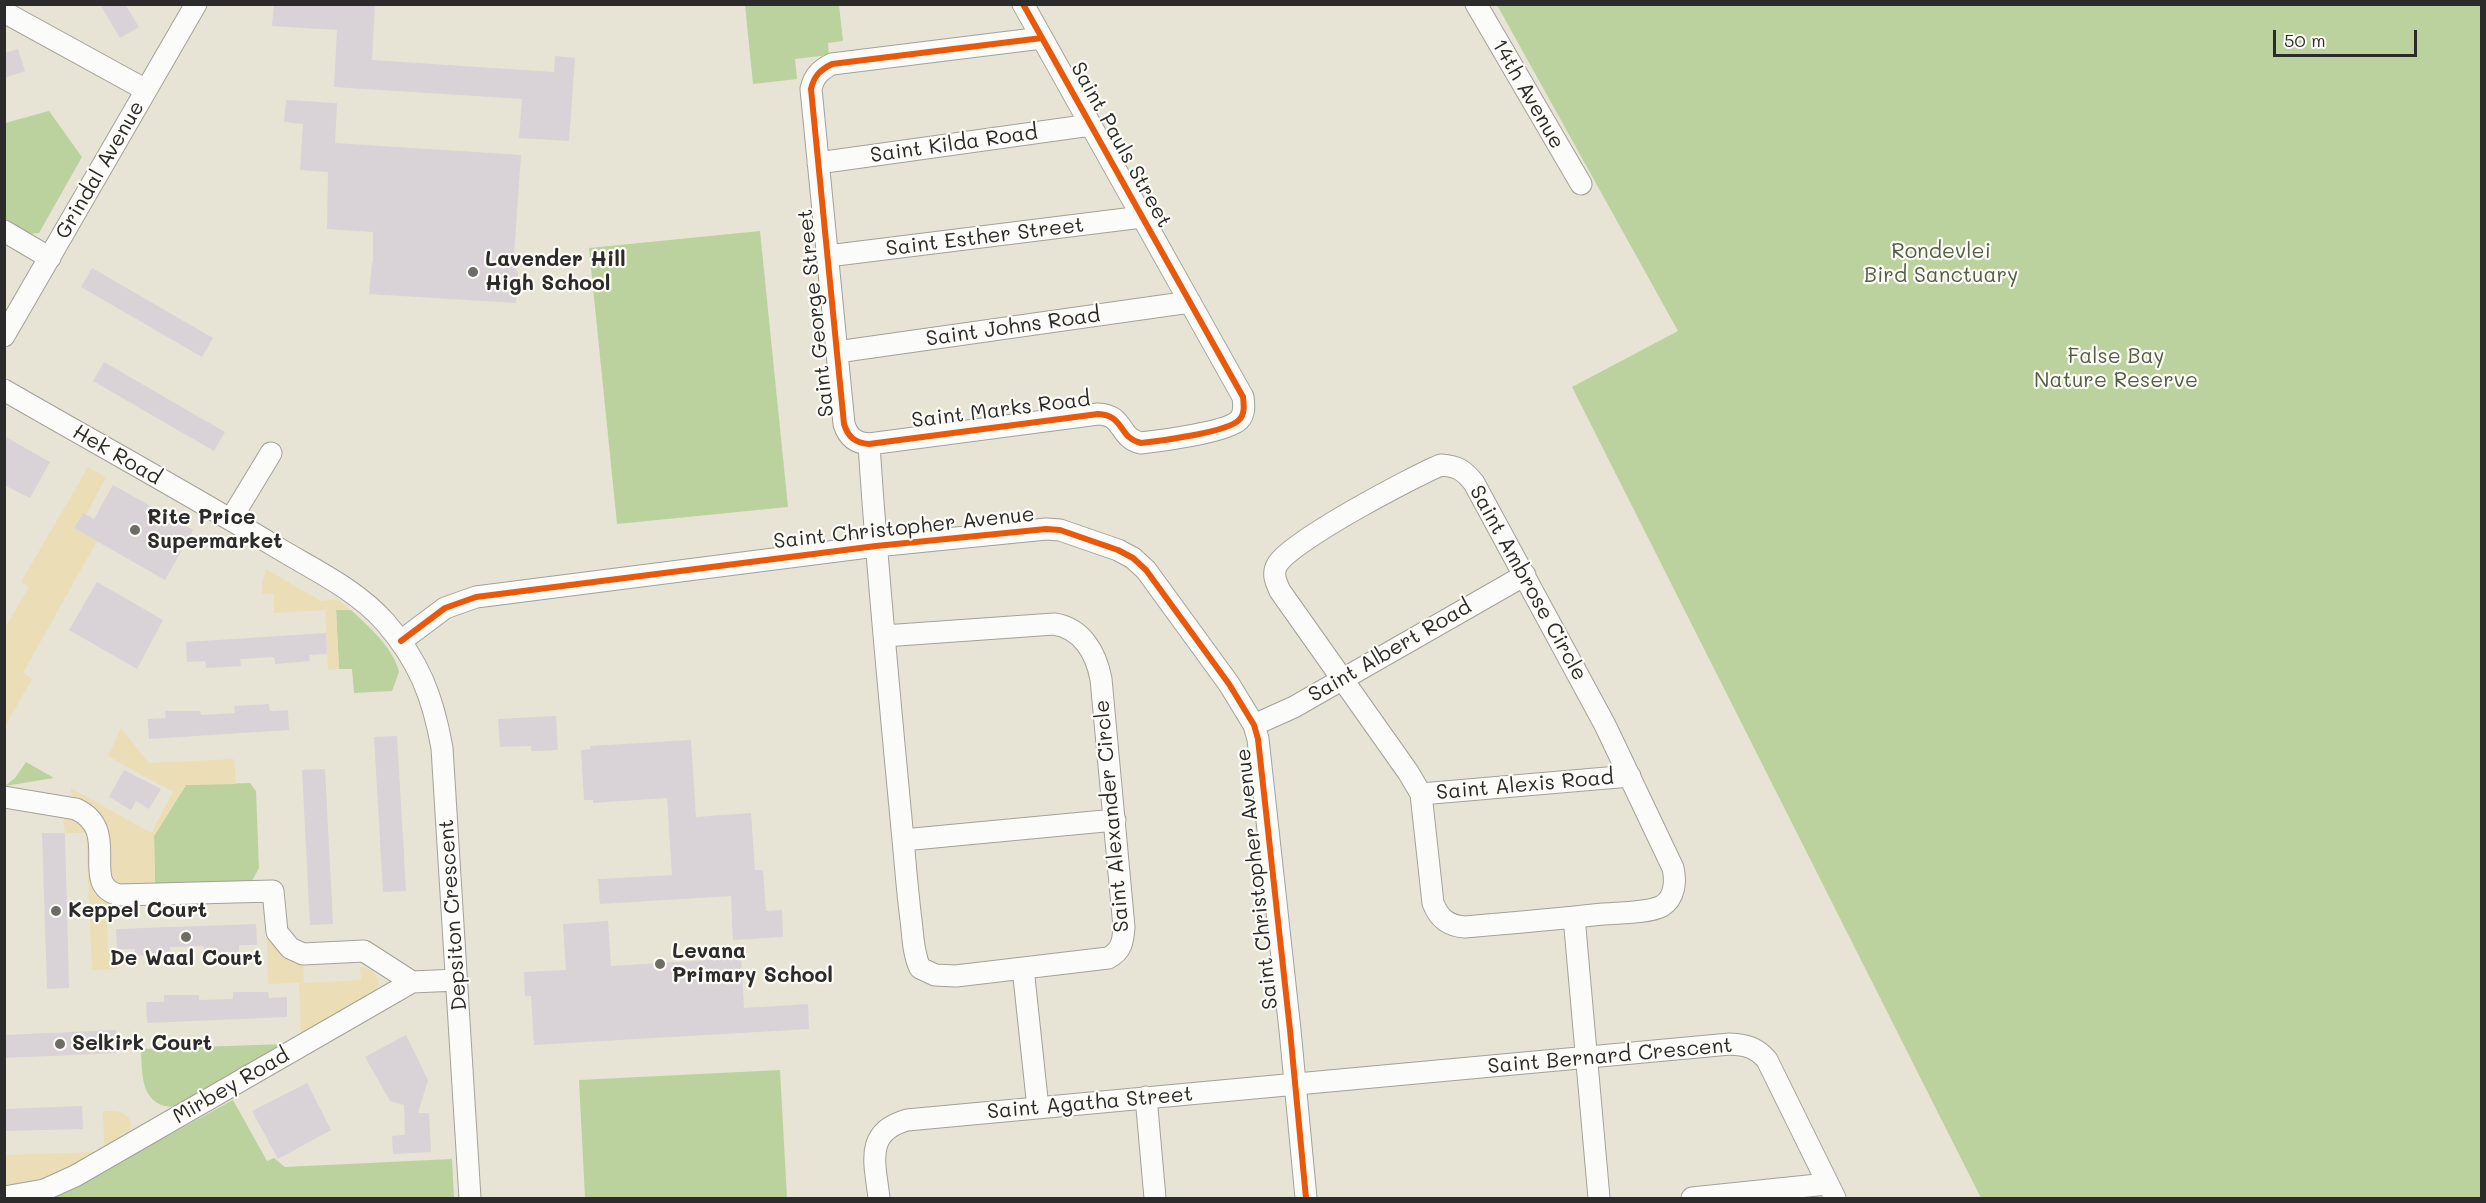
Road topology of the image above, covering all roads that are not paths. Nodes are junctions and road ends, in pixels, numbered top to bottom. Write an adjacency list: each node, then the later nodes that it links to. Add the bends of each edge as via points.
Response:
1 (196, 4): 6 (street, Grindal Avenue)
2 (1023, 4): 5 (street, Saint Pauls Street)
3 (1476, 4): 9 (street, 14th Avenue)
4 (4, 12): 6 (street)
5 (1042, 38): 7 (street, Saint Pauls Street); 8 (street, Saint George Street, via 832,64 821,70 811,89)
6 (146, 90): 13 (street, Grindal Avenue)
7 (1091, 126): 8 (street, Saint Kilda Road); 10 (street, Saint Pauls Street)
8 (818, 163): 12 (street, Saint George Street)
9 (1581, 184)
10 (1142, 218): 12 (street, Saint Esther Street); 14 (street, Saint Pauls Street)
11 (4, 231): 13 (street)
12 (828, 256): 16 (street, Saint George Street)
13 (50, 258): 15 (street, Grindal Avenue)
14 (1190, 302): 16 (street, Saint Johns Road); 18 (street, Saint Marks Road, via 1243,397 1244,412 1234,424 1141,443 1128,438 1112,416 1098,414)
15 (4, 336)
16 (837, 352): 18 (street, Saint George Street, via 846,430 855,441)
17 (4, 390): 20 (street, Hek Road)
18 (869, 444): 21 (street)
19 (271, 453): 20 (street)
20 (231, 519): 24 (street, Hek Road, via 357,596)
21 (876, 546): 23 (street, Saint Alexander Circle); 24 (street, Saint Christopher Avenue, via 476,597 445,608); 26 (street, Saint Christopher Avenue, via 1046,529 1077,534 1118,550 1146,570)
22 (1525, 575): 25 (street, Saint Albert Road); 25 (street, Saint Ambrose Circle, via 1464,470 1441,465 1379,497 1297,545 1284,555 1274,573 1280,591); 27 (street, Saint Ambrose Circle)
23 (884, 636): 30 (street, Saint Alexander Circle, via 1034,624 1073,630 1098,664); 31 (street, Saint Alexander Circle)
24 (401, 641): 34 (street, Depsiton Crescent, via 428,688 442,748)
25 (1342, 680): 26 (street, Saint Albert Road); 28 (street, Saint Ambrose Circle)
26 (1254, 725): 37 (street, Saint Christopher Avenue)
27 (1630, 776): 28 (street, Saint Alexis Road); 32 (street, Saint Ambrose Circle, via 1673,868 1676,880 1670,898 1657,908)
28 (1421, 794): 32 (street, Saint Ambrose Circle, via 1433,903 1443,919 1453,926 1465,927)
29 (4, 796): 35 (street, via 87,814 99,834 100,877 110,893 273,891 277,932 290,948 303,954 364,951)
30 (1115, 820): 31 (street); 33 (street, Saint Alexander Circle, via 1124,927 1120,949 1108,958)
31 (903, 840): 33 (street, Saint Alexander Circle, via 914,949 920,968 935,975 956,976)
32 (1574, 917): 36 (street)
33 (1023, 968): 39 (street)
34 (457, 980): 35 (street, Mirbey Road); 42 (street, Depsiton Crescent)
35 (412, 982): 41 (street, Mirbey Road, via 75,1176 44,1190)
36 (1586, 1057): 37 (street, Saint Bernard Crescent); 40 (street, Saint Bernard Crescent, via 1730,1044 1752,1047 1767,1060); 46 (street)
37 (1295, 1085): 38 (street, Saint Agatha Street); 45 (street, Saint Christopher Avenue)
38 (1146, 1097): 39 (street, Saint Agatha Street); 44 (street)
39 (1038, 1108): 43 (street, Saint Agatha Street, via 907,1120 886,1128 876,1145)
40 (1831, 1191): 47 (street)
41 (4, 1197)
42 (470, 1198)
43 (879, 1198)
44 (1155, 1198)
45 (1306, 1198)
46 (1599, 1198)
47 (1692, 1198)

